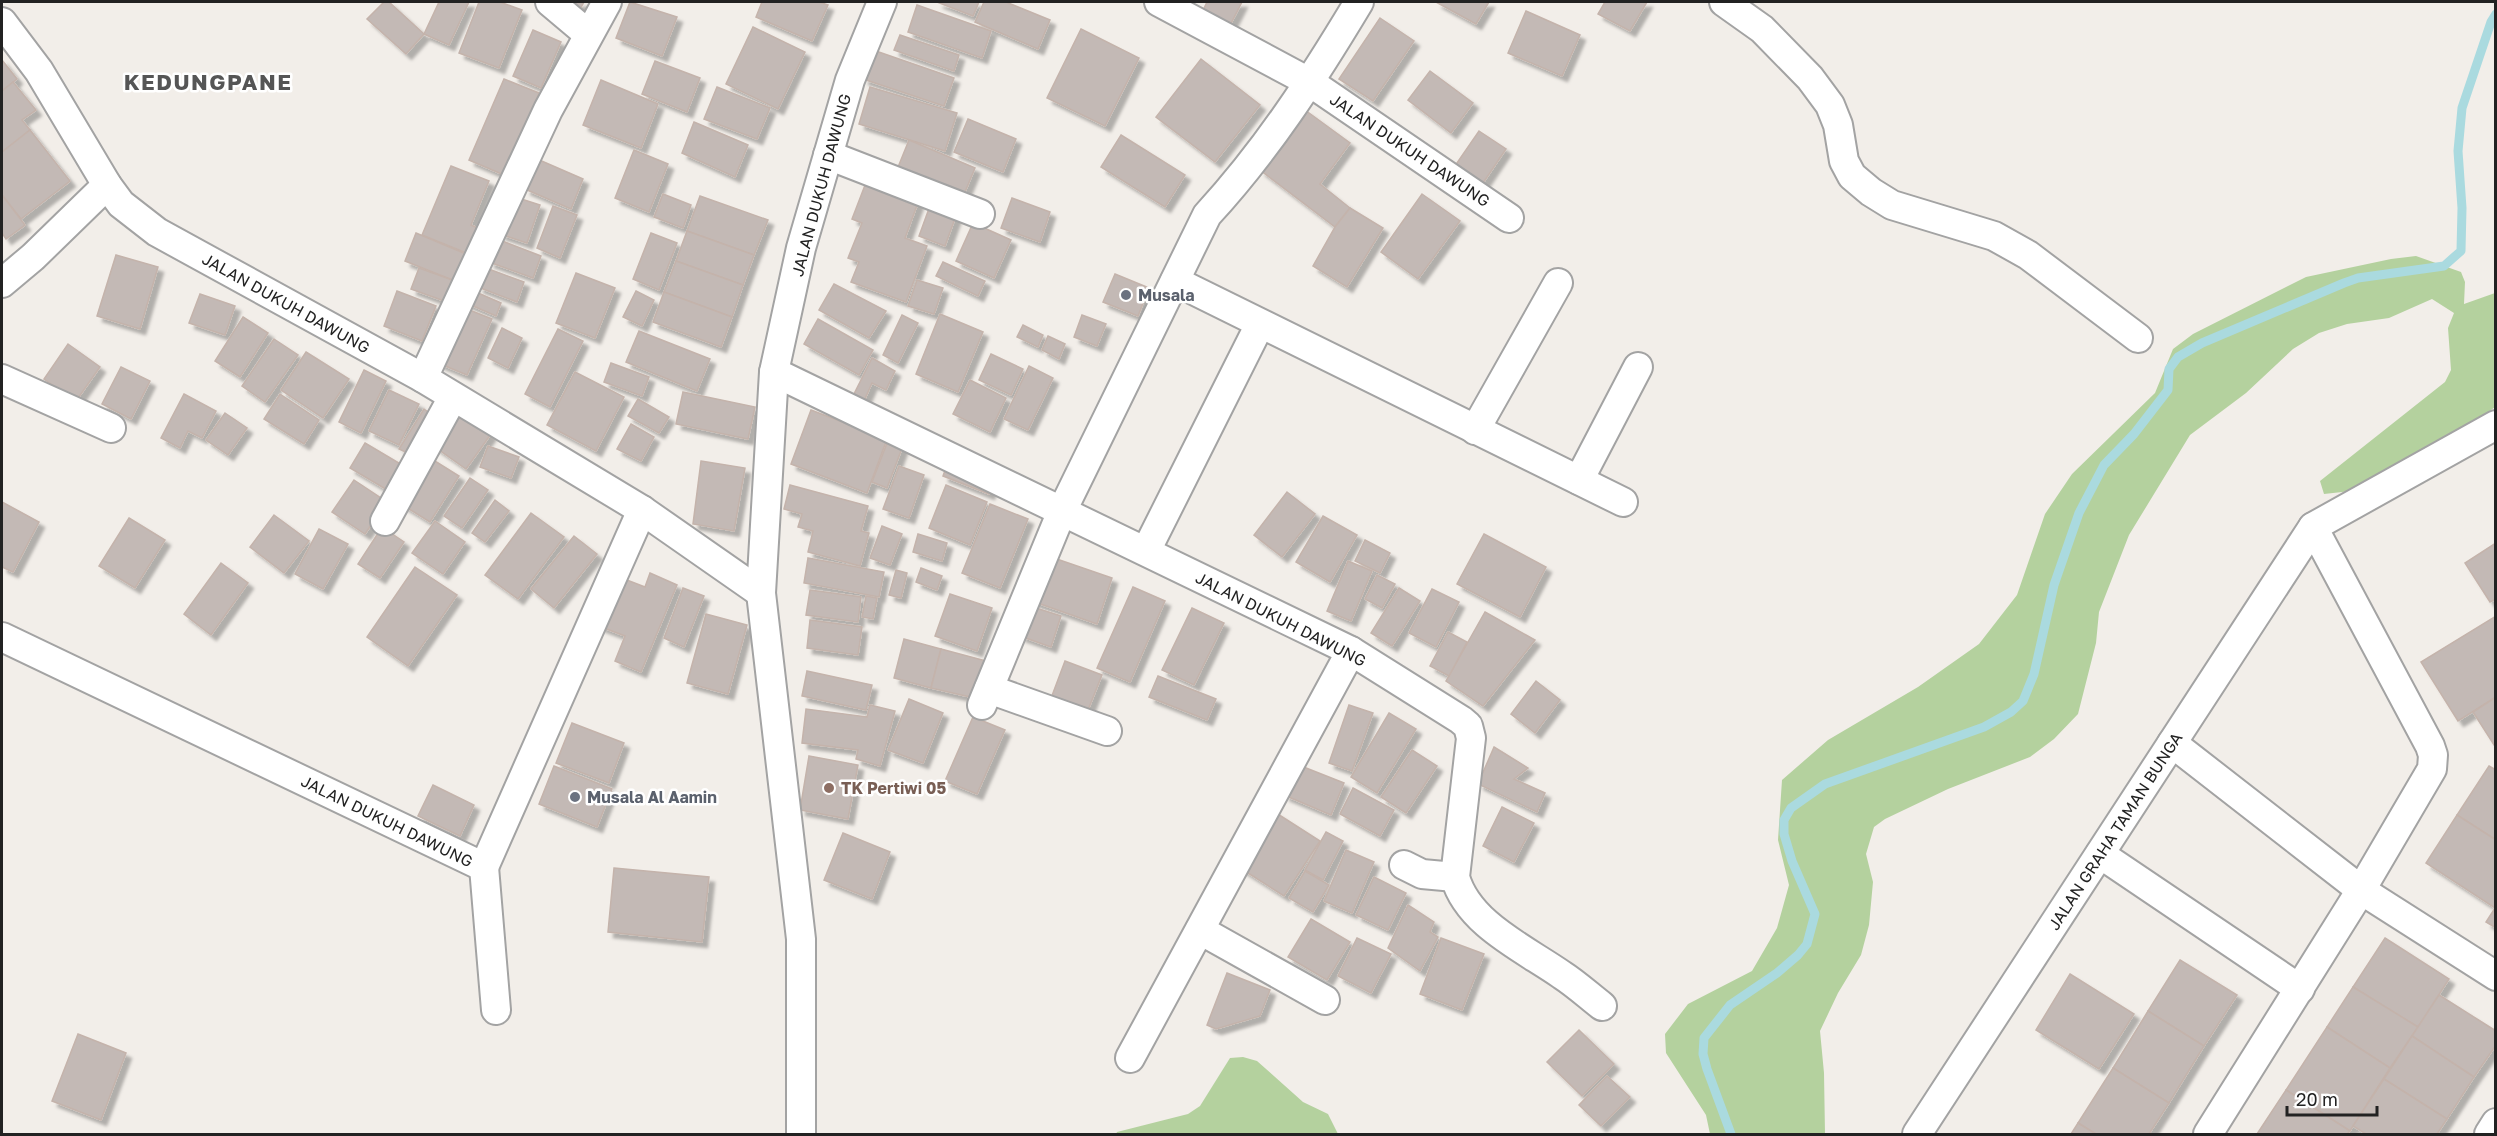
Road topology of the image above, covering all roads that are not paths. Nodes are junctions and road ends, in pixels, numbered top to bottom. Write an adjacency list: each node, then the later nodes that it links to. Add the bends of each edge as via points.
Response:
1 (550, 2): 8 (street)
2 (607, 2): 8 (street)
3 (882, 2): 10 (street, JALAN DUKUH DAWUNG, via 849,80)
4 (1159, 2): 9 (street, JALAN DUKUH DAWUNG)
5 (1359, 2): 9 (street)
6 (1724, 2): 18 (street, via 1762,29 1810,78 1830,105 1844,161 1852,176 1871,192 1892,205 1994,236 2028,255)
7 (2, 22): 11 (street, JALAN DUKUH DAWUNG, via 39,71)
8 (588, 34): 22 (street)
9 (1311, 83): 13 (street, JALAN DUKUH DAWUNG); 14 (street, via 1241,178 1208,215)
10 (828, 155): 12 (street); 20 (street, JALAN DUKUH DAWUNG, via 801,248)
11 (107, 185): 15 (street); 22 (street, JALAN DUKUH DAWUNG, via 121,204 157,232)
12 (980, 214)
13 (1509, 218)
14 (1175, 281): 17 (street); 30 (street)
15 (2, 283)
16 (1558, 283): 26 (street)
17 (1260, 324): 26 (street); 33 (street)
18 (2138, 338)
19 (1638, 367): 27 (street)
20 (774, 372): 30 (street, JALAN DUKUH DAWUNG); 34 (street, JALAN DUKUH DAWUNG)
21 (2, 378): 25 (street)
22 (423, 378): 23 (street, JALAN DUKUH DAWUNG)
23 (453, 397): 29 (street, JALAN DUKUH DAWUNG); 31 (street)
24 (2496, 425): 32 (street, JALAN GRAHA TAMAN BUNGA)
25 (111, 428)
26 (1475, 430): 27 (street)
27 (1579, 480): 28 (street)
28 (1623, 501)
29 (642, 510): 34 (street, JALAN DUKUH DAWUNG); 41 (street, JALAN DUKUH DAWUNG)
30 (1062, 511): 33 (street, JALAN DUKUH DAWUNG); 37 (street, via 985,697)
31 (385, 521)
32 (2313, 527): 38 (street, JALAN GRAHA TAMAN BUNGA); 43 (street, via 2433,755 2432,769)
33 (1146, 551): 36 (street, JALAN DUKUH DAWUNG)
34 (761, 593): 52 (street, JALAN DUKUH DAWUNG, via 801,939)
35 (2, 637): 41 (street, JALAN DUKUH DAWUNG)
36 (1351, 651): 42 (street, JALAN DUKUH DAWUNG, via 1461,720 1471,732); 44 (street)
37 (1107, 731)
38 (2172, 743): 39 (street, JALAN GRAHA TAMAN BUNGA); 43 (street)
39 (2100, 854): 46 (street); 53 (street, JALAN GRAHA TAMAN BUNGA)
40 (1404, 865): 42 (street, via 1422,874)
41 (484, 867): 49 (street)
42 (1455, 877): 48 (street, via 1464,900 1502,937 1564,976)
43 (2361, 890): 45 (street); 46 (street)
44 (1200, 930): 47 (street); 50 (street)
45 (2496, 976)
46 (2300, 988): 54 (street)
47 (1325, 1000)
48 (1602, 1006)
49 (496, 1010)
50 (1130, 1058)
51 (2496, 1123): 55 (street)
52 (801, 1134)
53 (1917, 1134)
54 (2208, 1134)
55 (2489, 1134)

